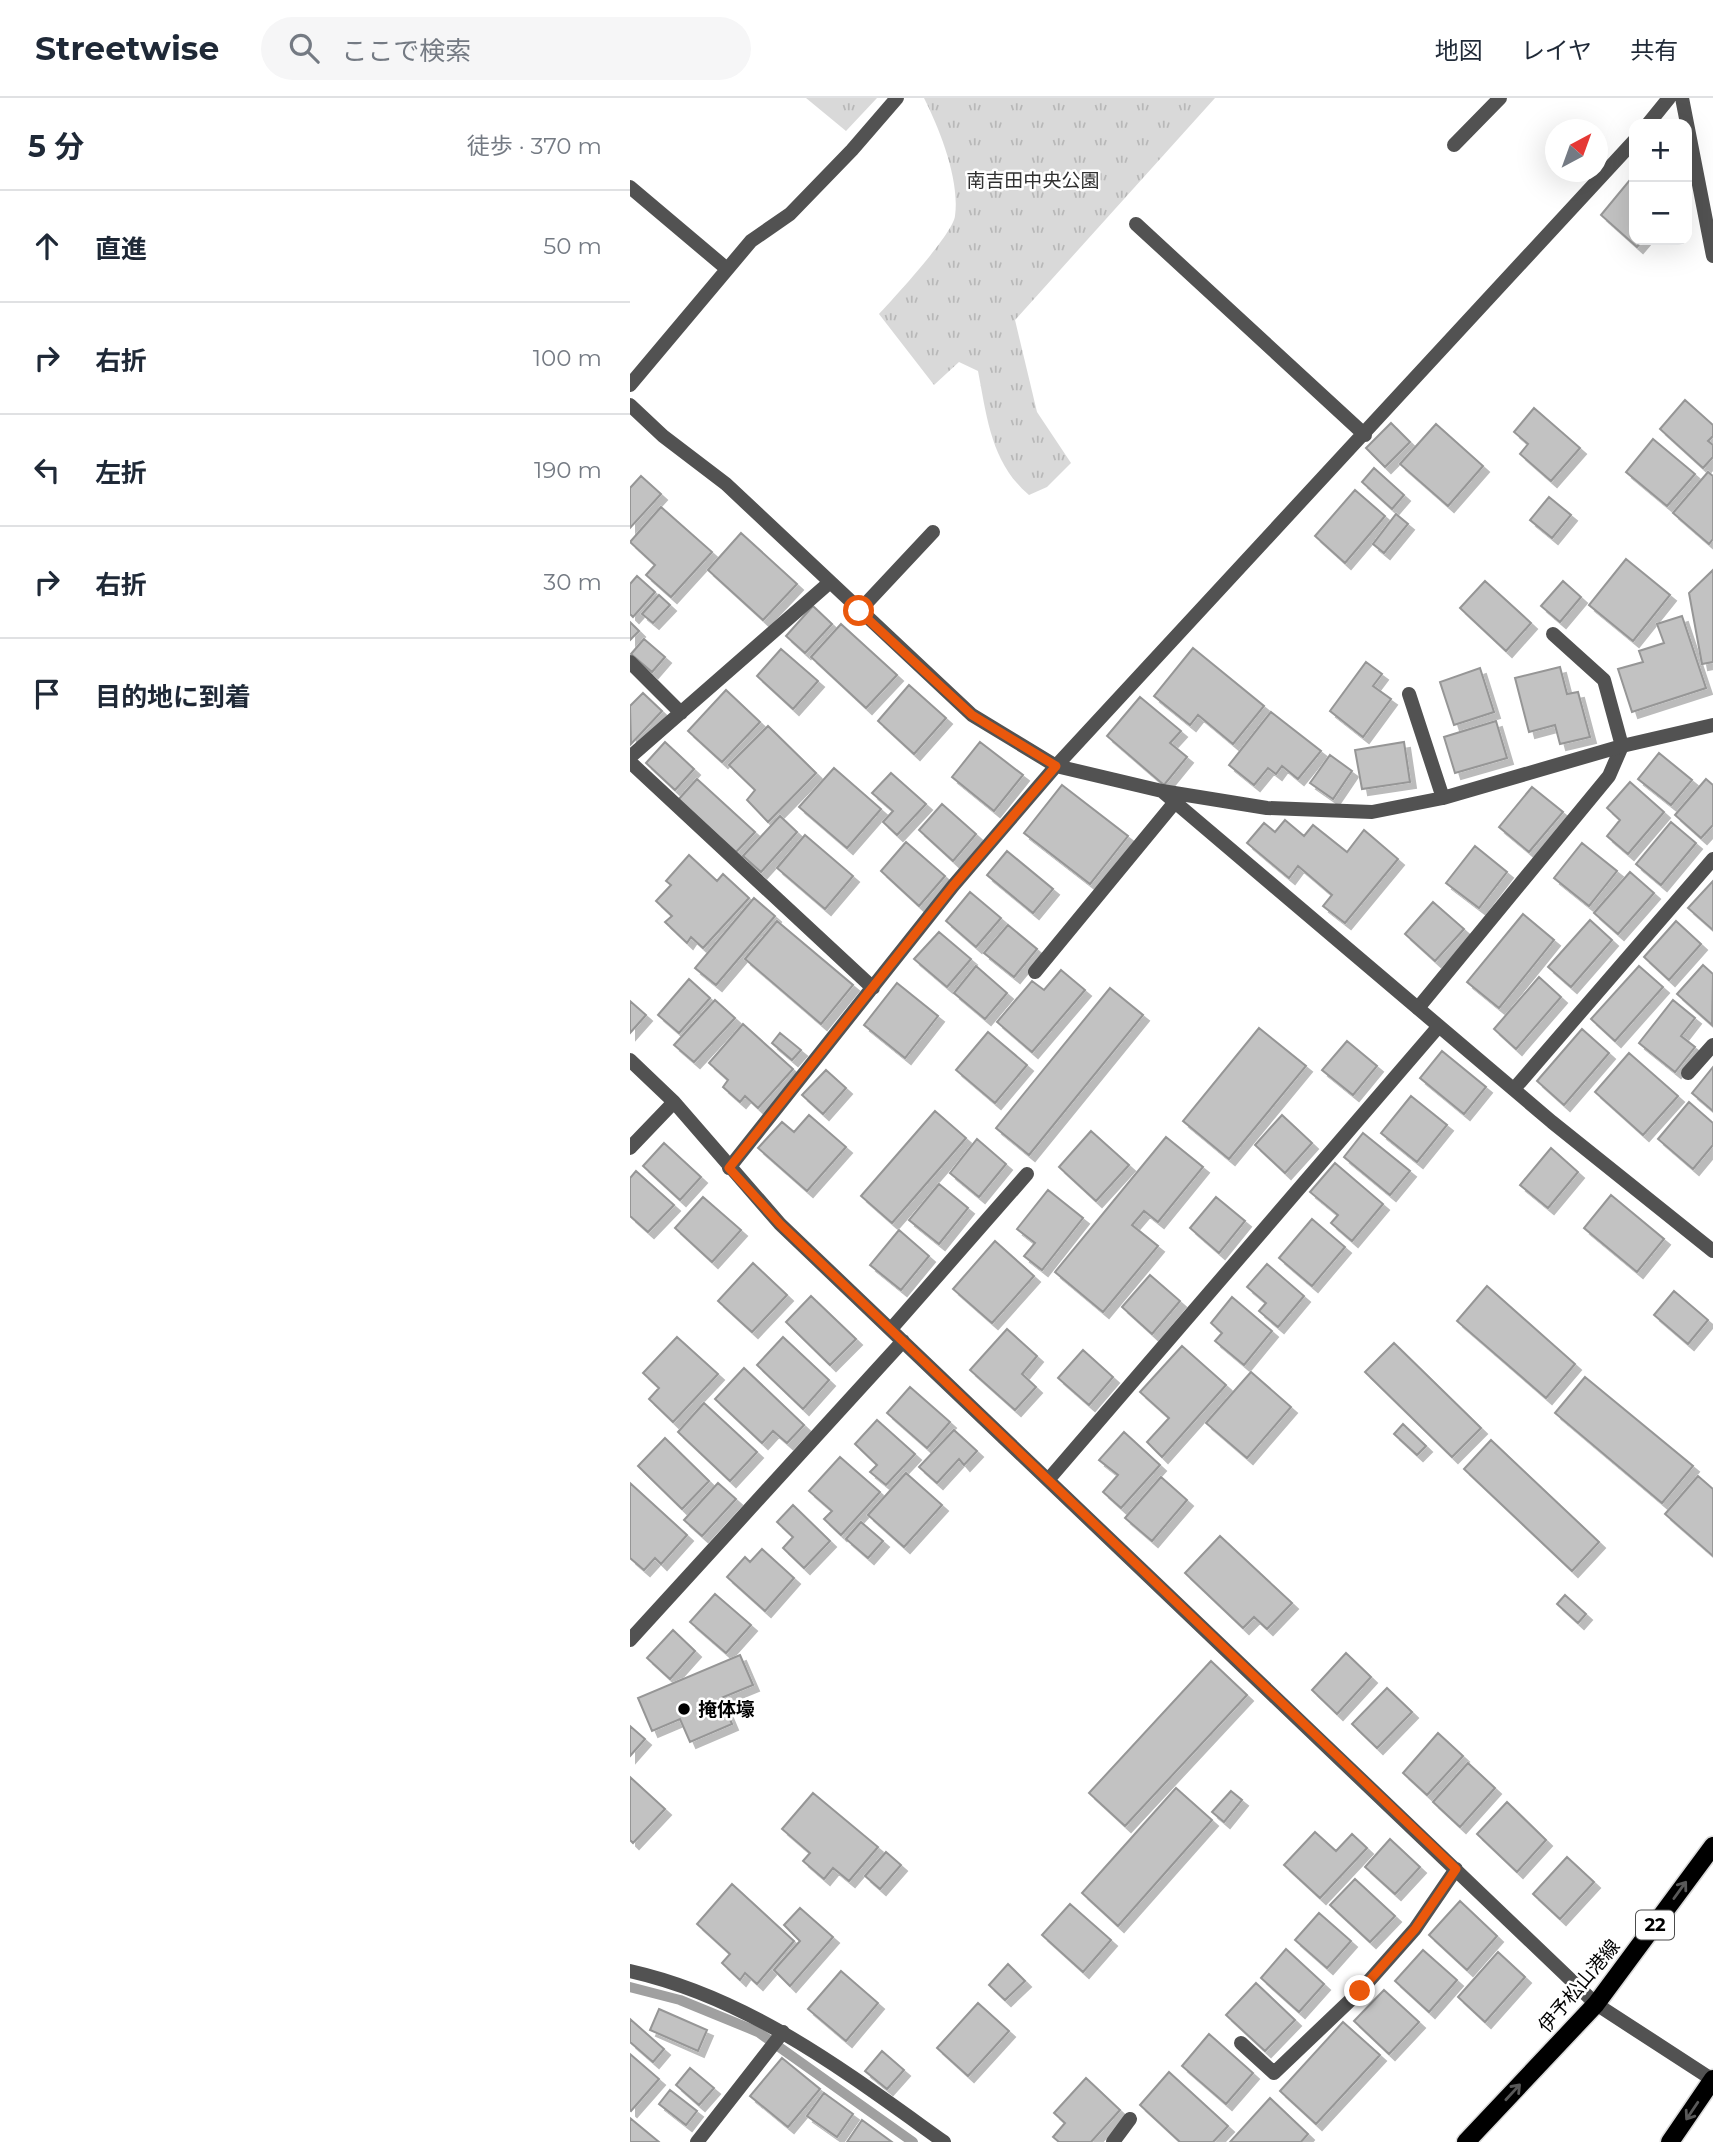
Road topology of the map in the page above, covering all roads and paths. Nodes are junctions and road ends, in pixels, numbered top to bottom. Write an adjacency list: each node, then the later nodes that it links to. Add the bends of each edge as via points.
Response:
1 (897, 98): 11 (street, via 790,214 751,241)
2 (1500, 98): 6 (street)
3 (1670, 98): 5 (street)
4 (1682, 98): 10 (street)
5 (1652, 119)
6 (1454, 145)
7 (1629, 146): 14 (street)
8 (630, 187): 11 (street)
9 (1136, 224): 14 (street)
10 (1713, 256)
11 (727, 269): 12 (street)
12 (630, 385)
13 (630, 405): 16 (street, via 726,484)
14 (1365, 435): 25 (street)
15 (933, 532): 17 (street)
16 (829, 583): 17 (street); 21 (street)
17 (859, 611): 25 (street, via 972,715)
18 (1553, 634): 23 (street, via 1604,680)
19 (630, 662): 21 (street)
20 (1409, 694): 27 (street)
21 (681, 713): 24 (street)
22 (1713, 724): 23 (street)
23 (1622, 746): 27 (street); 32 (street, via 1609,776)
24 (630, 760): 31 (street)
25 (1056, 766): 26 (street); 31 (street)
26 (1162, 791): 27 (street, via 1322,812 1372,812); 28 (street)
27 (1443, 798)
28 (1175, 802): 30 (street); 32 (street)
29 (1713, 859): 37 (street)
30 (1035, 972)
31 (873, 988): 40 (street)
32 (1418, 1008): 33 (street)
33 (1439, 1026): 37 (street); 45 (street)
34 (1713, 1045): 36 (street)
35 (630, 1060): 38 (street)
36 (1688, 1073)
37 (1514, 1089): 42 (street)
38 (674, 1102): 39 (street); 40 (street)
39 (630, 1148)
40 (729, 1168): 43 (street, via 780,1224)
41 (1027, 1174): 43 (street)
42 (1713, 1251)
43 (891, 1329): 44 (street)
44 (903, 1342): 45 (street); 46 (street)
45 (1048, 1480): 48 (street)
46 (630, 1640)
47 (1713, 1846): 50 (main road, 伊予松山港線 / 22, one-way to 47)
48 (1456, 1869): 50 (street); 52 (street, via 1415,1929 1360,1991 1273,2073)
49 (630, 1971): 51 (street, via 672,1981 734,2005)
50 (1596, 2004): 53 (street); 58 (main road, 伊予松山港線 / 22, one-way to 50)
51 (780, 2035): 55 (street); 56 (street)
52 (1241, 2043)
53 (1713, 2080): 59 (main road, one-way to 59)
54 (1130, 2119): 57 (street)
55 (697, 2142)
56 (944, 2142)
57 (1113, 2142)
58 (1466, 2142)
59 (1670, 2142)

